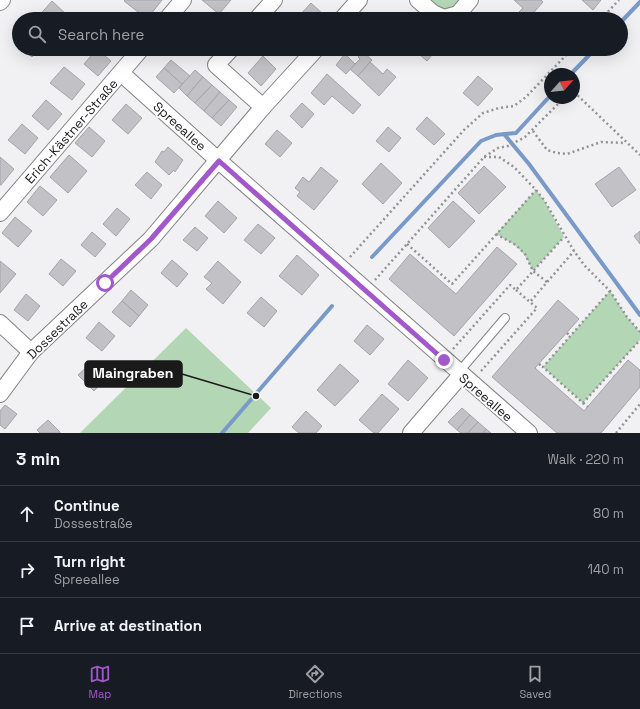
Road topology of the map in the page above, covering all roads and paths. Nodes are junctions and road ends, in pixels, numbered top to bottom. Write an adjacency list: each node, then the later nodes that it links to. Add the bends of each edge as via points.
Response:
1 (183, 0): 7 (street)
2 (274, 0): 8 (street)
3 (359, 0): 9 (street)
4 (418, 0): 10 (street)
5 (470, 0): 11 (street)
6 (619, 0): 12 (path)
7 (173, 12)
8 (263, 12)
9 (348, 12)
10 (432, 12)
11 (460, 12)
12 (608, 12)
13 (135, 56): 17 (street, Erich-Kästner-Straße)
14 (224, 56): 20 (street, via 216,65)
15 (310, 56): 20 (street, Dossestraße)
16 (565, 56): 32 (path, via 526,98 514,106 483,113 464,130)
17 (121, 72): 25 (street, Spreeallee); 27 (street, Erich-Kästner-Straße)
18 (580, 98): 22 (path)
19 (558, 104): 21 (path)
20 (263, 107): 25 (street, Dossestraße)
21 (533, 131): 22 (path, via 547,150 557,153 567,154 601,142); 24 (path)
22 (625, 143): 23 (path)
23 (640, 156)
24 (484, 157): 26 (path, via 499,157 514,167); 30 (path)
25 (219, 161): 32 (street, Spreeallee); 45 (street, Dossestraße, via 151,239)
26 (536, 190): 28 (path); 29 (path)
27 (0, 213)
28 (496, 234): 30 (path, via 452,284); 33 (path, via 516,245 525,254)
29 (564, 237): 31 (path); 33 (path)
30 (407, 244): 36 (path)
31 (574, 251): 34 (path); 37 (path)
32 (340, 268): 36 (street, Spreeallee)
33 (533, 271): 34 (path); 35 (path)
34 (547, 282): 38 (path)
35 (516, 290): 38 (path); 46 (path, via 510,285)
36 (365, 291): 46 (street, Spreeallee)
37 (610, 291): 41 (path, via 626,317); 43 (path)
38 (530, 302): 51 (path, via 537,308)
39 (505, 318): 51 (lane)
40 (0, 323): 45 (street)
41 (640, 332)
42 (567, 333): 43 (path)
43 (570, 336): 48 (path)
44 (640, 340): 49 (path)
45 (31, 352): 54 (street, Dossestraße)
46 (444, 360): 51 (street, Spreeallee)
47 (539, 364): 48 (path)
48 (543, 367): 52 (path)
49 (610, 372): 50 (path); 55 (path)
50 (614, 376)
51 (463, 377): 58 (street); 59 (street, Spreeallee)
52 (564, 386): 53 (path); 55 (path)
53 (561, 391)
54 (0, 394)
55 (582, 403): 57 (path)
56 (640, 404): 60 (path)
57 (588, 407)
58 (411, 433)
59 (529, 433)
60 (616, 433)

